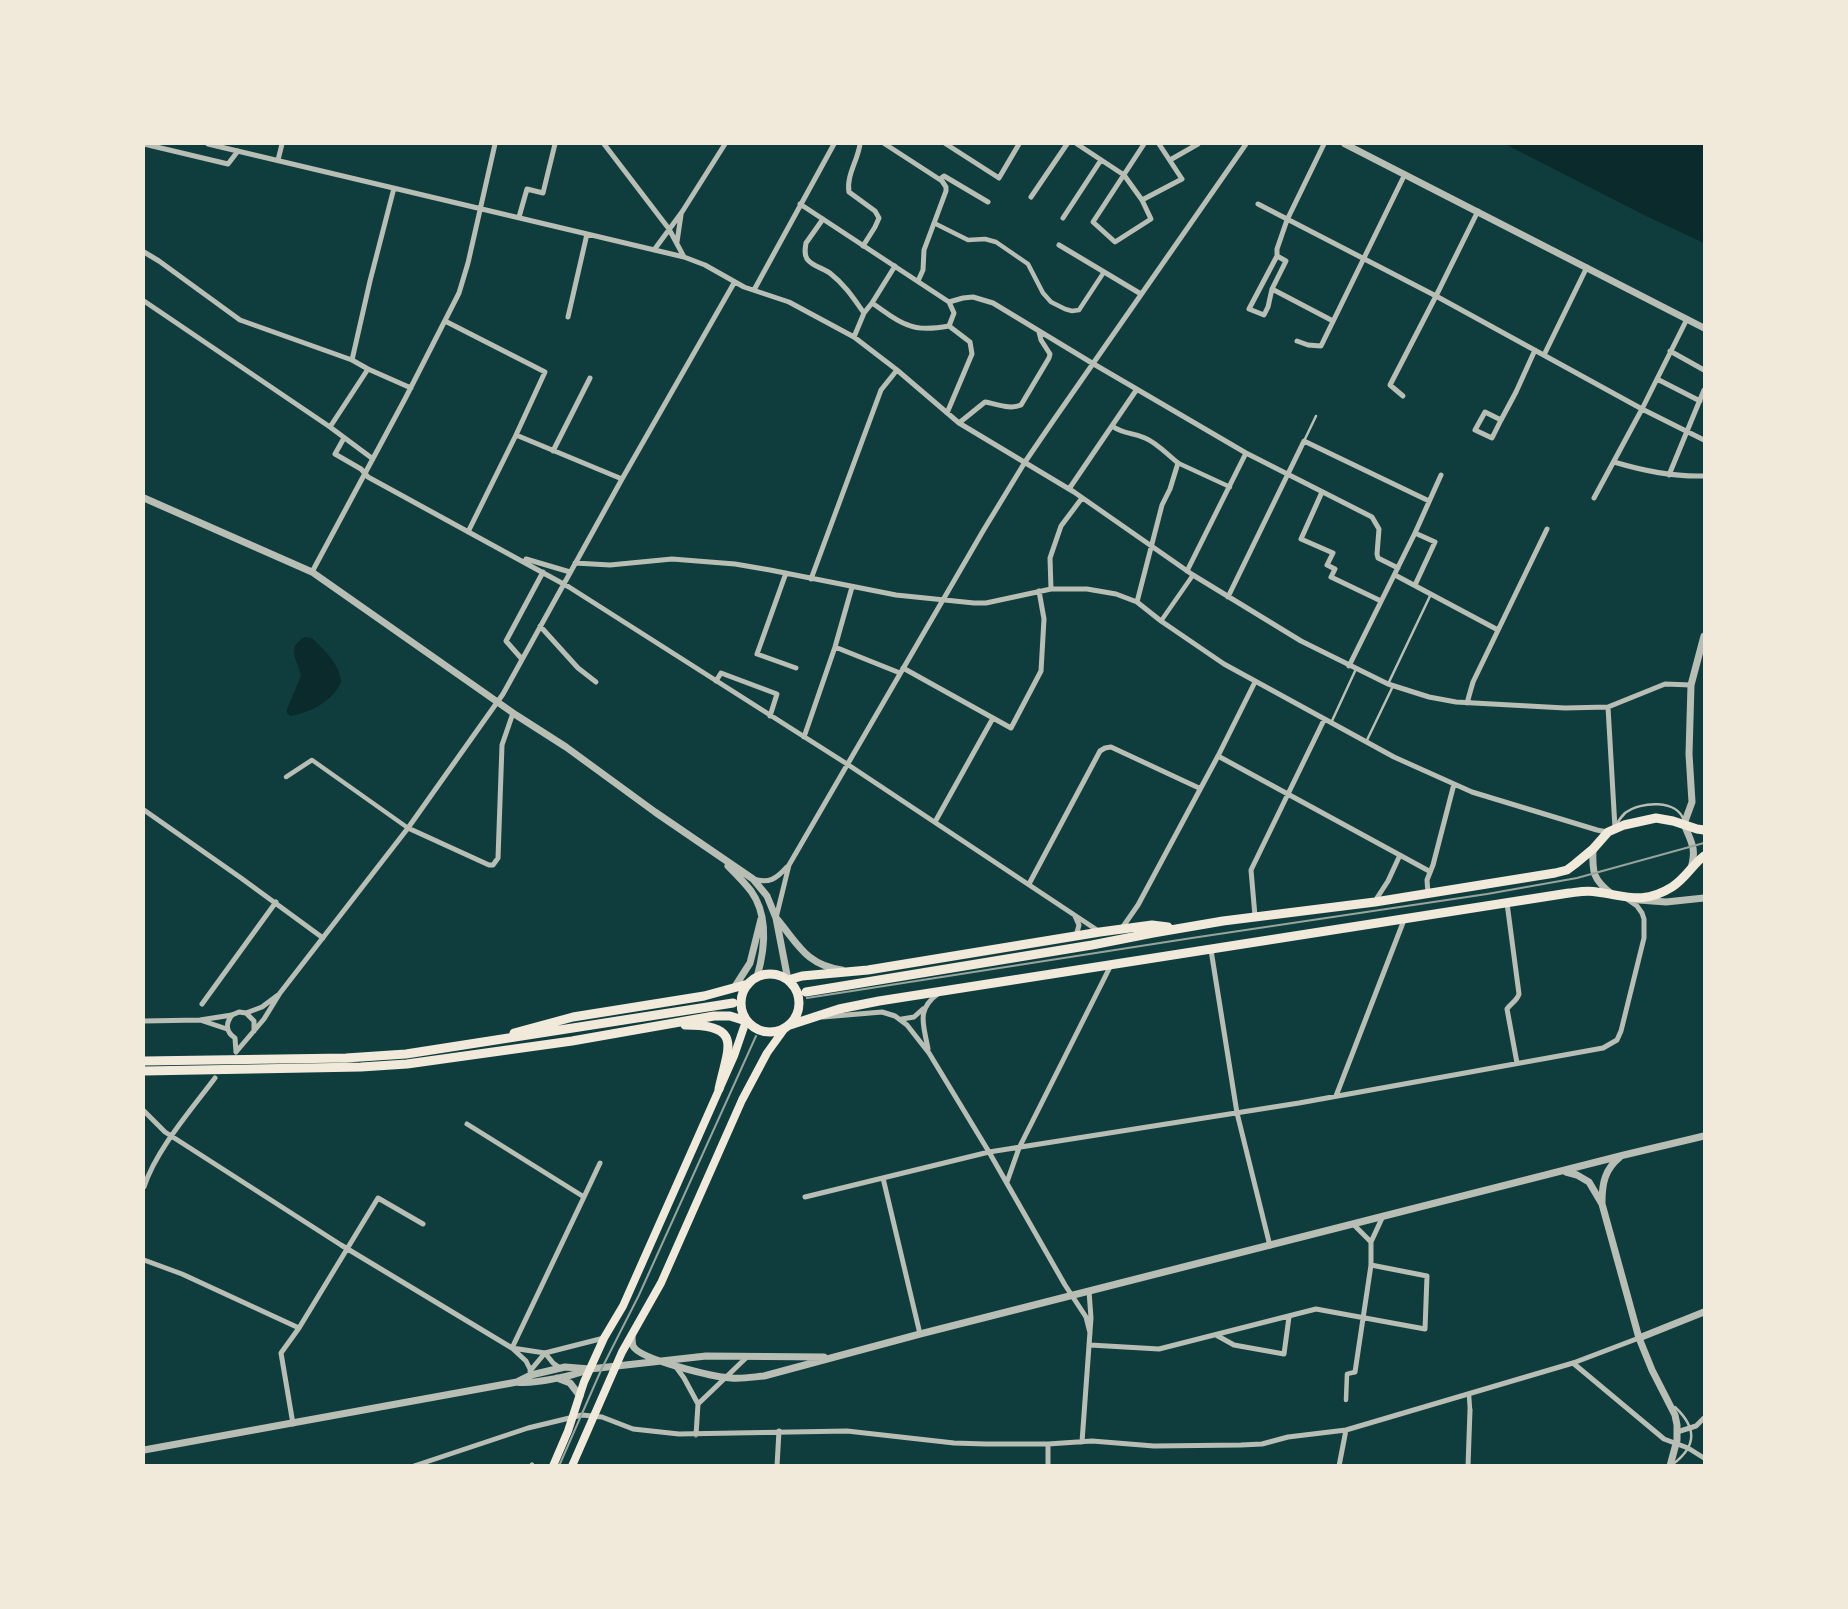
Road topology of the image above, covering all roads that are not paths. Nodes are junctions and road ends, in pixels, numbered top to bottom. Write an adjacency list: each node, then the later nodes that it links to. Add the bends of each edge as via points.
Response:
1 (144, 144): 23 (street, via 228,164)
2 (208, 144): 23 (street)
3 (282, 144): 25 (street)
4 (495, 144): 37 (street)
5 (555, 144): 40 (street, via 543,193 527,189)
6 (604, 144): 45 (street)
7 (725, 144): 39 (street)
8 (834, 144): 35 (street)
9 (860, 144): 49 (street, via 848,188 879,218)
10 (885, 144): 30 (street)
11 (946, 144): 24 (street)
12 (964, 144): 24 (street)
13 (1019, 144): 24 (street, via 999,178)
14 (1067, 144): 32 (street)
15 (1077, 144): 22 (street)
16 (1144, 144): 29 (street)
17 (1158, 144): 27 (street)
18 (1198, 144): 27 (street)
19 (1246, 144): 62 (street)
20 (1324, 144): 43 (street)
21 (1345, 144): 28 (street)
22 (1088, 146): 26 (street)
23 (238, 150): 25 (street)
24 (959, 151)
25 (278, 160): 31 (street)
26 (1101, 160): 29 (street); 41 (street)
27 (1170, 160): 33 (street, via 1182,179)
28 (1405, 174): 38 (street); 54 (street)
29 (1124, 175): 33 (street); 33 (street, via 1093,222 1115,242 1151,219)
30 (940, 179): 34 (street, via 944,176); 44 (street, via 946,191)
31 (394, 188): 37 (street); 80 (street)
32 (1031, 197)
33 (1142, 200)
34 (988, 202)
35 (800, 204): 42 (street); 61 (street)
36 (1258, 204): 43 (street)
37 (480, 207): 40 (street); 70 (street, via 459,293)
38 (1478, 211): 56 (street); 63 (street)
39 (682, 212): 45 (street); 47 (street)
40 (519, 217): 46 (street)
41 (1063, 218)
42 (823, 219): 49 (street); 67 (street, via 806,243 806,257 844,286)
43 (1287, 220): 52 (street); 54 (street)
44 (934, 223): 57 (street, via 968,240 990,240 1018,257 1028,264 1046,298 1065,309 1079,310); 58 (street)
45 (669, 229): 47 (street); 50 (street)
46 (587, 234): 50 (street); 68 (street)
47 (677, 242): 53 (street)
48 (1059, 245): 57 (street)
49 (863, 246): 55 (street)
50 (653, 250): 53 (street)
51 (144, 252): 80 (street, via 240,320)
52 (1277, 256): 60 (street, via 1286,261); 60 (street, via 1250,309 1264,315)
53 (684, 257): 59 (street)
54 (1364, 258): 63 (street); 71 (street)
55 (894, 266): 58 (street); 66 (street)
56 (1587, 267): 69 (street); 79 (street)
57 (1104, 272): 62 (street)
58 (918, 281): 65 (street)
59 (734, 283): 61 (street); 115 (street)
60 (1272, 289): 71 (street)
61 (754, 290): 75 (street, via 789,302)
62 (1141, 294): 81 (street)
63 (1436, 296): 77 (street); 90 (street, via 1390,385)
64 (144, 301): 98 (street)
65 (948, 302): 72 (street, via 954,313); 74 (street, via 979,297)
66 (872, 303): 67 (street); 72 (street, via 909,326)
67 (864, 313): 75 (street)
68 (568, 317)
69 (1687, 318): 73 (street); 78 (street)
70 (445, 321): 87 (street); 100 (street, via 545,372)
71 (1334, 321): 76 (street, via 1321,345)
72 (949, 326): 93 (street, via 970,342 972,354)
73 (1704, 328)
74 (1039, 332): 81 (street); 96 (street, via 1050,354 1021,405 985,402)
75 (854, 337): 84 (street)
76 (1297, 341)
77 (1535, 351): 79 (street); 95 (street)
78 (1670, 351): 83 (street); 86 (street)
79 (1544, 355): 92 (street)
80 (352, 360): 82 (street)
81 (1092, 363): 88 (street); 107 (street)
82 (368, 369): 87 (street); 98 (street)
83 (1704, 369)
84 (897, 370): 93 (street); 136 (street, via 881,390)
85 (590, 378): 104 (street)
86 (1657, 379): 91 (street); 92 (street)
87 (411, 388): 106 (street)
88 (1137, 390): 97 (street); 105 (street)
89 (1704, 390): 91 (street)
90 (1403, 396)
91 (1700, 401): 99 (street)
92 (1642, 408): 99 (street); 108 (street)
93 (947, 413): 96 (street)
94 (1316, 416): 103 (lane)
95 (1501, 420): 95 (street, via 1485,412 1475,430 1492,438)
96 (960, 423): 107 (street)
97 (1112, 426): 109 (street, via 1150,440); 117 (street)
98 (330, 427): 101 (street)
99 (1687, 430): 102 (street); 113 (street)
100 (516, 435): 104 (street); 124 (street)
101 (344, 438): 106 (street); 110 (street, via 335,454)
102 (1704, 440)
103 (1304, 441): 111 (street); 122 (street)
104 (553, 451): 115 (street)
105 (1246, 453): 111 (street); 116 (street)
106 (373, 459): 110 (street)
107 (1025, 462): 117 (street); 144 (street)
108 (1614, 462): 113 (street); 121 (street)
109 (1178, 463): 116 (street); 126 (street)
110 (365, 474): 124 (street); 130 (street)
111 (1288, 475): 118 (street); 143 (street)
112 (1441, 475): 122 (street)
113 (1668, 475): 114 (street)
114 (1704, 476)
115 (622, 479): 128 (street)
116 (1230, 487): 134 (street)
117 (1069, 489): 120 (street)
118 (1322, 492): 129 (street, via 1372,517 1379,529 1378,558); 145 (street, via 1301,539 1333,553 1327,565 1335,569 1331,577)
119 (144, 498): 130 (street)
120 (1082, 498): 126 (street); 140 (street, via 1061,526 1050,558)
121 (1594, 498)
122 (1429, 501): 125 (street)
123 (1547, 529): 149 (street)
124 (468, 532): 127 (street)
125 (1415, 533): 129 (street); 138 (street, via 1435,542)
126 (1151, 546): 134 (street); 146 (street)
127 (516, 556): 131 (street); 132 (street)
128 (575, 563): 132 (street); 133 (street, via 680,559)
129 (1398, 568): 135 (street)
130 (312, 572): 166 (street)
131 (543, 572): 137 (street); 152 (street, via 506,641)
132 (570, 572): 137 (street)
133 (786, 573): 136 (street); 154 (street, via 757,654)
134 (1190, 573): 143 (street); 147 (street)
135 (1395, 575): 138 (street); 145 (street)
136 (811, 579): 139 (street)
137 (563, 583): 148 (street); 161 (street)
138 (1415, 585): 142 (street)
139 (852, 587): 144 (street); 151 (street)
140 (1051, 589): 141 (street); 146 (street, via 1099,590)
141 (1039, 591): 144 (street, via 986,603); 171 (street, via 1044,619 1041,671 1011,728)
142 (1431, 593): 149 (street); 164 (lane)
143 (1228, 597): 153 (street)
144 (943, 600): 157 (street)
145 (1381, 601): 153 (street)
146 (1137, 602): 147 (street)
147 (1161, 621): 163 (street)
148 (540, 626): 152 (street); 162 (street)
149 (1498, 630): 167 (street)
150 (1704, 638): 156 (street)
151 (835, 647): 157 (street); 160 (street)
152 (521, 658): 166 (street)
153 (1349, 666): 155 (street)
154 (796, 668)
155 (1356, 669): 164 (street); 173 (lane)
156 (1695, 669): 158 (lane); 165 (street)
157 (901, 671): 171 (street); 177 (street)
158 (1704, 672)
159 (814, 675): 160 (street)
160 (823, 679): 174 (street)
161 (716, 681): 170 (street); 170 (street, via 721,673 778,694)
162 (596, 682)
163 (1255, 682): 172 (street); 176 (street)
164 (1390, 685): 167 (street); 175 (lane)
165 (1691, 685): 168 (street, via 1665,684); 184 (street, via 1692,802)
166 (498, 702): 169 (street); 185 (street)
167 (1467, 703): 168 (street)
168 (1608, 707): 186 (street)
169 (513, 713): 185 (street, via 502,745 495,864); 191 (street)
170 (771, 716): 174 (street)
171 (993, 718): 183 (street)
172 (1324, 720): 173 (street); 181 (street)
173 (1331, 723): 175 (street)
174 (804, 737): 177 (street)
175 (1366, 742): 179 (street)
176 (1218, 756): 180 (street); 181 (street)
177 (847, 764): 183 (street); 192 (street)
178 (286, 777): 185 (street, via 312,760)
179 (1454, 784): 186 (street, via 1600,831); 194 (street)
180 (1199, 788): 196 (street, via 1105,748); 210 (street)
181 (1289, 795): 189 (street); 206 (street, via 1251,870)
182 (144, 810): 201 (street)
183 (935, 822): 196 (street)
184 (1684, 824): 186 (main road, via 1656,818); 187 (main road); 193 (street, via 1694,850)
185 (408, 828): 213 (street)
186 (1612, 830): 188 (main road)
187 (1704, 830)
188 (1593, 849): 197 (main road, via 1570,868 1555,873); 198 (street, via 1595,876)
189 (1400, 855): 194 (street); 202 (street)
190 (1704, 856): 193 (main road)
191 (720, 858): 195 (street); 204 (street, via 749,888)
192 (789, 865): 195 (street, via 774,880); 207 (street)
193 (1690, 870): 199 (main road, via 1667,890)
194 (1429, 871): 197 (street)
195 (753, 879): 207 (street)
196 (1028, 884): 205 (street)
197 (1428, 894): 202 (main road)
198 (1614, 895): 199 (main road); 203 (main road, via 1579,891)
199 (1628, 898): 200 (street, via 1666,902); 244 (street, via 1642,913 1644,937 1617,1040 1602,1048)
200 (1704, 898)
201 (276, 902): 213 (street); 225 (street)
202 (1375, 902): 206 (main road)
203 (1507, 903): 208 (main road); 244 (street, via 1519,993 1507,1010)
204 (761, 916): 217 (street, via 763,950); 220 (street, via 750,963)
205 (1075, 916): 211 (street); 212 (street, via 1079,925)
206 (1255, 917): 209 (main road)
207 (776, 918): 216 (street, via 798,947 825,966 841,970); 218 (street)
208 (1405, 919): 214 (main road); 248 (street)
209 (1181, 928): 210 (main road); 222 (main road)
210 (1121, 929): 211 (main road)
211 (1100, 932): 212 (main road)
212 (1076, 936): 216 (main road)
213 (323, 938): 223 (street)
214 (1211, 950): 215 (main road); 250 (street)
215 (1111, 965): 221 (main road); 254 (street)
216 (888, 966): 218 (main road)
217 (757, 977): 218 (main road, via 773,973); 219 (main road)
218 (788, 980): 235 (main road, via 799,1003)
219 (748, 984): 220 (main road); 233 (main road, via 742,1000)
220 (734, 989): 240 (main road, via 573,1017)
221 (943, 991): 226 (street); 229 (main road, via 854,1005)
222 (806, 992)
223 (280, 993): 227 (street); 237 (street)
224 (733, 1003): 240 (main road)
225 (202, 1004)
226 (923, 1009): 230 (street, via 912,1018); 241 (street)
227 (246, 1013): 228 (street); 237 (street, via 254,1021)
228 (232, 1015): 231 (street); 236 (street)
229 (814, 1017): 230 (street, via 879,1012); 235 (main road)
230 (899, 1018): 241 (street)
231 (200, 1020): 232 (street); 236 (street)
232 (144, 1021)
233 (747, 1021): 234 (main road, via 717,1016); 235 (main road, via 765,1031); 247 (main road)
234 (669, 1025): 242 (main road, via 501,1052); 247 (main road, via 711,1026 725,1037 728,1051)
235 (787, 1027): 279 (main road, via 742,1100 661,1283)
236 (227, 1029): 238 (street)
237 (254, 1031): 239 (street)
238 (235, 1038): 239 (street); 239 (street, via 236,1052)
239 (247, 1038)
240 (479, 1044): 242 (main road)
241 (929, 1053): 255 (street)
242 (406, 1059): 243 (main road); 245 (main road, via 361,1067)
243 (144, 1061)
244 (1517, 1063): 248 (street)
245 (144, 1071)
246 (215, 1078): 252 (street)
247 (719, 1089): 283 (main road, via 624,1306)
248 (1336, 1096): 250 (street)
249 (144, 1111): 252 (street)
250 (1237, 1113): 254 (street); 269 (street)
251 (467, 1124): 262 (street)
252 (172, 1136): 261 (street); 270 (street)
253 (1704, 1136): 256 (street)
254 (1019, 1148): 255 (street); 260 (street)
255 (989, 1152): 259 (street); 260 (street)
256 (1624, 1155): 258 (street); 264 (street, via 1607,1172)
257 (600, 1163): 262 (street)
258 (1562, 1171): 264 (street, via 1586,1180); 265 (street)
259 (883, 1178): 263 (street); 280 (street)
260 (1007, 1182): 274 (street)
261 (144, 1187)
262 (584, 1197): 286 (street)
263 (805, 1197)
264 (1602, 1204): 284 (street)
265 (1383, 1216): 267 (street); 268 (street)
266 (423, 1224): 270 (street, via 378,1198)
267 (1353, 1224): 268 (street); 269 (street)
268 (1371, 1242): 272 (street)
269 (1270, 1246): 273 (street)
270 (346, 1249): 278 (street); 286 (street)
271 (144, 1260): 278 (street)
272 (1371, 1265): 277 (street); 277 (street, via 1427,1276 1425,1329)
273 (1089, 1291): 274 (street); 281 (street)
274 (1071, 1295): 280 (street); 281 (street, via 1086,1317)
275 (1704, 1312): 284 (street)
276 (1289, 1317): 277 (street, via 1316,1309); 282 (street); 282 (street, via 1284,1354 1234,1345)
277 (1363, 1318): 296 (street)
278 (299, 1328): 310 (street, via 281,1353)
279 (632, 1333): 290 (street, via 637,1350); 293 (main road)
280 (920, 1334): 288 (street)
281 (1090, 1334): 285 (street)
282 (1216, 1335): 285 (street, via 1159,1349)
283 (604, 1338): 287 (street); 295 (main road)
284 (1639, 1338): 291 (street); 304 (street)
285 (1090, 1345): 316 (street)
286 (512, 1348): 287 (street); 297 (street, via 527,1362)
287 (545, 1353): 294 (street); 297 (street)
288 (837, 1355): 289 (street); 299 (street, via 764,1376)
289 (748, 1356): 290 (street); 299 (street)
290 (661, 1361): 292 (street); 293 (street)
291 (1573, 1363): 301 (street); 318 (street)
292 (673, 1365): 299 (street); 305 (street)
293 (615, 1367): 295 (street); 307 (main road)
294 (560, 1368): 295 (street); 297 (street)
295 (590, 1369): 298 (street); 302 (main road)
296 (1355, 1372): 303 (street, via 1348,1374)
297 (528, 1374): 300 (street)
298 (557, 1377): 300 (street); 302 (street, via 570,1382)
299 (725, 1377): 305 (street)
300 (517, 1382): 310 (street)
301 (1469, 1395): 306 (street); 311 (street)
302 (580, 1396): 308 (main road)
303 (1346, 1400)
304 (1668, 1401): 312 (lane); 314 (street)
305 (698, 1404): 315 (street)
306 (1470, 1410): 328 (street)
307 (595, 1416): 308 (street); 315 (street, via 638,1430); 324 (main road)
308 (573, 1417): 322 (street); 323 (main road)
309 (1704, 1418): 312 (street)
310 (293, 1424): 320 (street)
311 (1346, 1427): 316 (street, via 1241,1445); 327 (street)
312 (1691, 1428): 314 (street); 319 (lane)
313 (779, 1431): 315 (street); 317 (street, via 847,1431 954,1443); 325 (street)
314 (1678, 1432): 318 (street)
315 (696, 1435)
316 (1082, 1442): 317 (street)
317 (1048, 1444): 326 (street)
318 (1676, 1445): 319 (street); 329 (street)
319 (1688, 1448): 321 (street); 329 (lane)
320 (144, 1450)
321 (1704, 1458)
322 (414, 1465)
323 (553, 1465)
324 (572, 1465)
325 (777, 1465)
326 (1048, 1465)
327 (1339, 1465)
328 (1468, 1465)
329 (1670, 1465)

